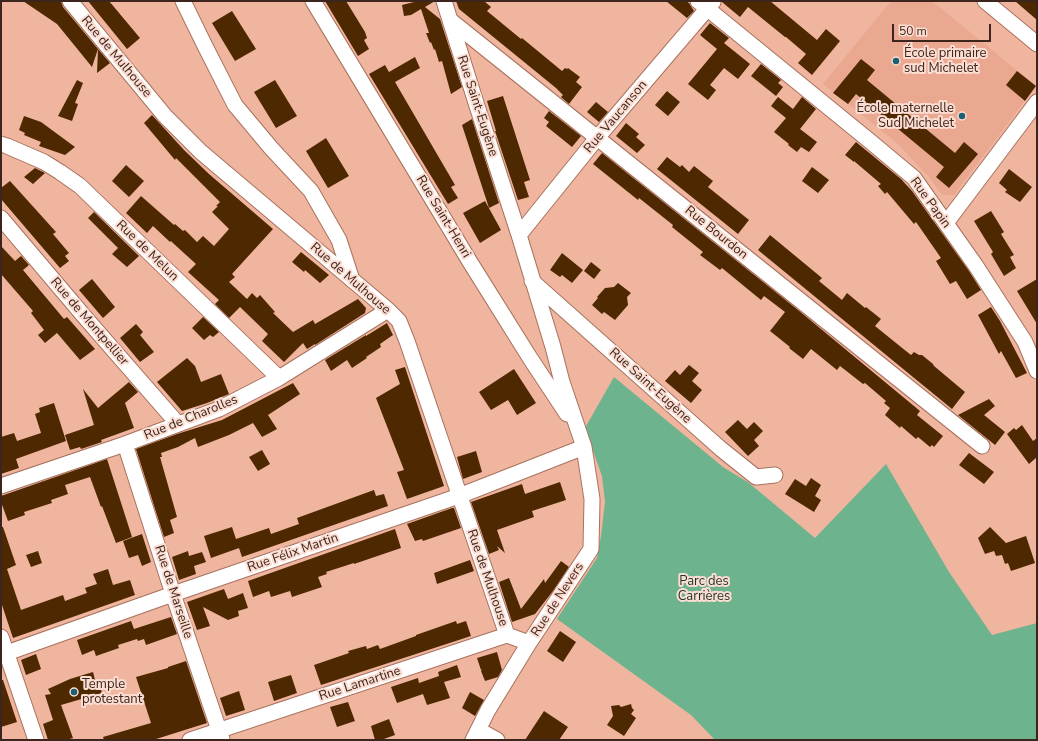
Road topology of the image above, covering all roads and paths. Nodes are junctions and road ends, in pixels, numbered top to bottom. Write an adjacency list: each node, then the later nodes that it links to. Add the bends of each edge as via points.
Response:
1 (70, 1): 15 (street, Rue de Mulhouse, via 166,116 201,152)
2 (183, 1): 15 (street, via 235,105 311,191 339,240)
3 (313, 1): 21 (street, Rue Saint-Henri, via 470,262)
4 (444, 1): 7 (street, Rue Saint-Eugène)
5 (985, 1): 8 (street)
6 (706, 4): 10 (street, Rue Vaucanson); 13 (street, Rue Papin, via 914,178)
7 (450, 20): 10 (street, Rue Bourdon); 14 (street, Rue Saint-Eugène)
8 (1037, 44)
9 (1037, 102): 13 (street)
10 (597, 138): 14 (street, Rue Vaucanson); 23 (street, Rue Bourdon)
11 (1, 144): 19 (street, Rue de Melun, via 44,162 80,186)
12 (1, 218): 20 (street, Rue de Montpellier)
13 (946, 223): 18 (street, Rue Papin, via 1025,342)
14 (519, 235): 16 (street, Rue Saint-Eugène)
15 (352, 280): 17 (street, Rue de Mulhouse)
16 (532, 280): 21 (street, Rue Saint-Eugène); 25 (street, Rue Saint-Eugène, via 721,449 756,477)
17 (388, 310): 19 (street, Rue de Charolles); 27 (street, Rue de Mulhouse, via 398,321 407,341)
18 (1037, 371)
19 (279, 378): 20 (street, Rue de Charolles, via 219,409)
20 (178, 424): 22 (street, Rue de Charolles)
21 (578, 430): 24 (street, Rue Saint-Eugène)
22 (125, 444): 26 (street, Rue de Charolles); 28 (street, Rue de Marseille)
23 (982, 446)
24 (584, 447): 27 (street, Rue Félix Martin); 31 (street, Rue de Nevers, via 592,499 591,549)
25 (775, 475)
26 (1, 486)
27 (458, 496): 28 (street, Rue Félix Martin); 29 (street, Rue de Mulhouse)
28 (173, 594): 32 (street, Rue Félix Martin); 33 (street, Rue de Marseille)
29 (507, 635): 31 (street); 33 (street, Rue Lamartine)
30 (1, 637): 32 (street)
31 (529, 644): 34 (street, Rue de Nevers, via 488,710)
32 (4, 654): 35 (street)
33 (221, 735): 36 (street, Rue Lamartine)
34 (476, 735): 37 (street)
35 (36, 740)
36 (190, 740)
37 (497, 740)

